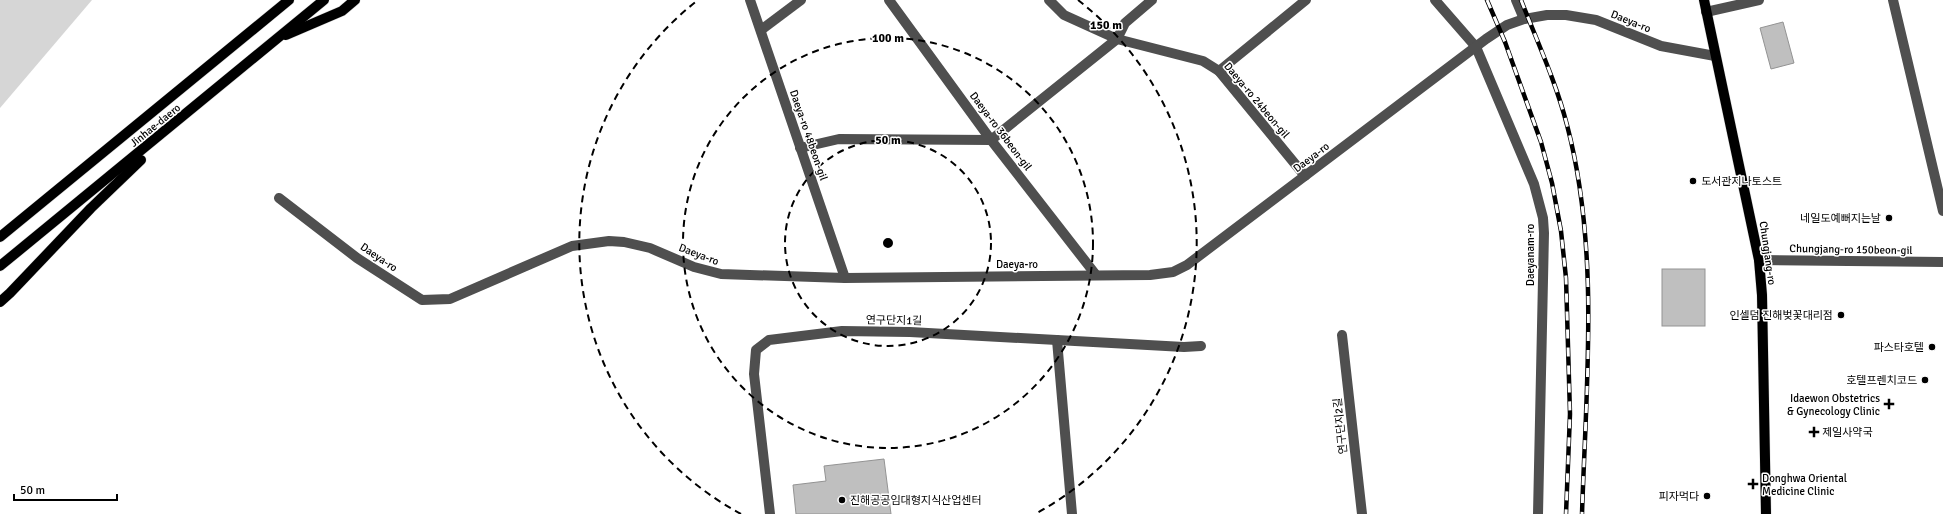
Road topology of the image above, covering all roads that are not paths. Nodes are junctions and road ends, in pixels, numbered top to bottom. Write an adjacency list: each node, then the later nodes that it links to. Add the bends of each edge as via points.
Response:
1 (289, 0): 29 (main road, Jinhae-daero)
2 (324, 0): 19 (main road, Jinhae-daero)
3 (355, 0): 19 (main road, via 342,11)
4 (750, 0): 17 (street, Daeya-ro 48beon-gil)
5 (801, 0): 17 (street)
6 (888, 0): 24 (street, Daeya-ro 36beon-gil)
7 (1049, 0): 18 (street, Daeya-ro 24beon-gil, via 1064,15)
8 (1152, 0): 18 (street, via 1125,23)
9 (1306, 0): 22 (street)
10 (1435, 0): 20 (street, Daeyanam-ro)
11 (1516, 0): 16 (street)
12 (1704, 0): 15 (main road, Chungjang-ro)
13 (1759, 0): 15 (street)
14 (1893, 0): 28 (street)
15 (1706, 12): 21 (main road, Chungjang-ro)
16 (1524, 19): 20 (street, Daeya-ro, via 1507,25); 21 (street, Daeya-ro, via 1547,15 1579,16 1596,20 1661,46)
17 (761, 30): 25 (street, Daeya-ro 48beon-gil)
18 (1117, 39): 22 (street, Daeya-ro 24beon-gil, via 1203,61); 24 (street)
19 (275, 40): 23 (main road, Jinhae-daero)
20 (1476, 47): 26 (street, Daeya-ro); 42 (street, Daeyanam-ro, via 1534,184 1542,218)
21 (1715, 56): 30 (main road, Chungjang-ro)
22 (1219, 71): 26 (street, Daeya-ro 24beon-gil)
23 (186, 115): 32 (main road, Jinhae-daero); 35 (main road)
24 (991, 140): 25 (street, via 839,139); 33 (street, Daeya-ro 36beon-gil)
25 (800, 148): 34 (street, Daeya-ro 48beon-gil)
26 (1305, 176): 33 (street, Daeya-ro, via 1180,269 1150,275)
27 (279, 198): 34 (street, Daeya-ro, via 357,258 422,300 450,299 572,246 609,241 650,248 694,267 721,274)
28 (1943, 211)
29 (0, 237)
30 (1759, 260): 31 (street, Chungjang-ro 150beon-gil); 43 (main road, Chungjang-ro)
31 (1943, 262)
32 (0, 266)
33 (1096, 275): 34 (street, Daeya-ro)
34 (845, 278)
35 (0, 302)
36 (1342, 335): 41 (street, 연구단지2길)
37 (1057, 340): 38 (street, 연구단지1길); 39 (street, 연구단지1길, via 910,332 857,332 769,340 756,350 754,374); 40 (street)
38 (1201, 346)
39 (770, 514)
40 (1072, 514)
41 (1362, 514)
42 (1538, 514)
43 (1766, 514)

